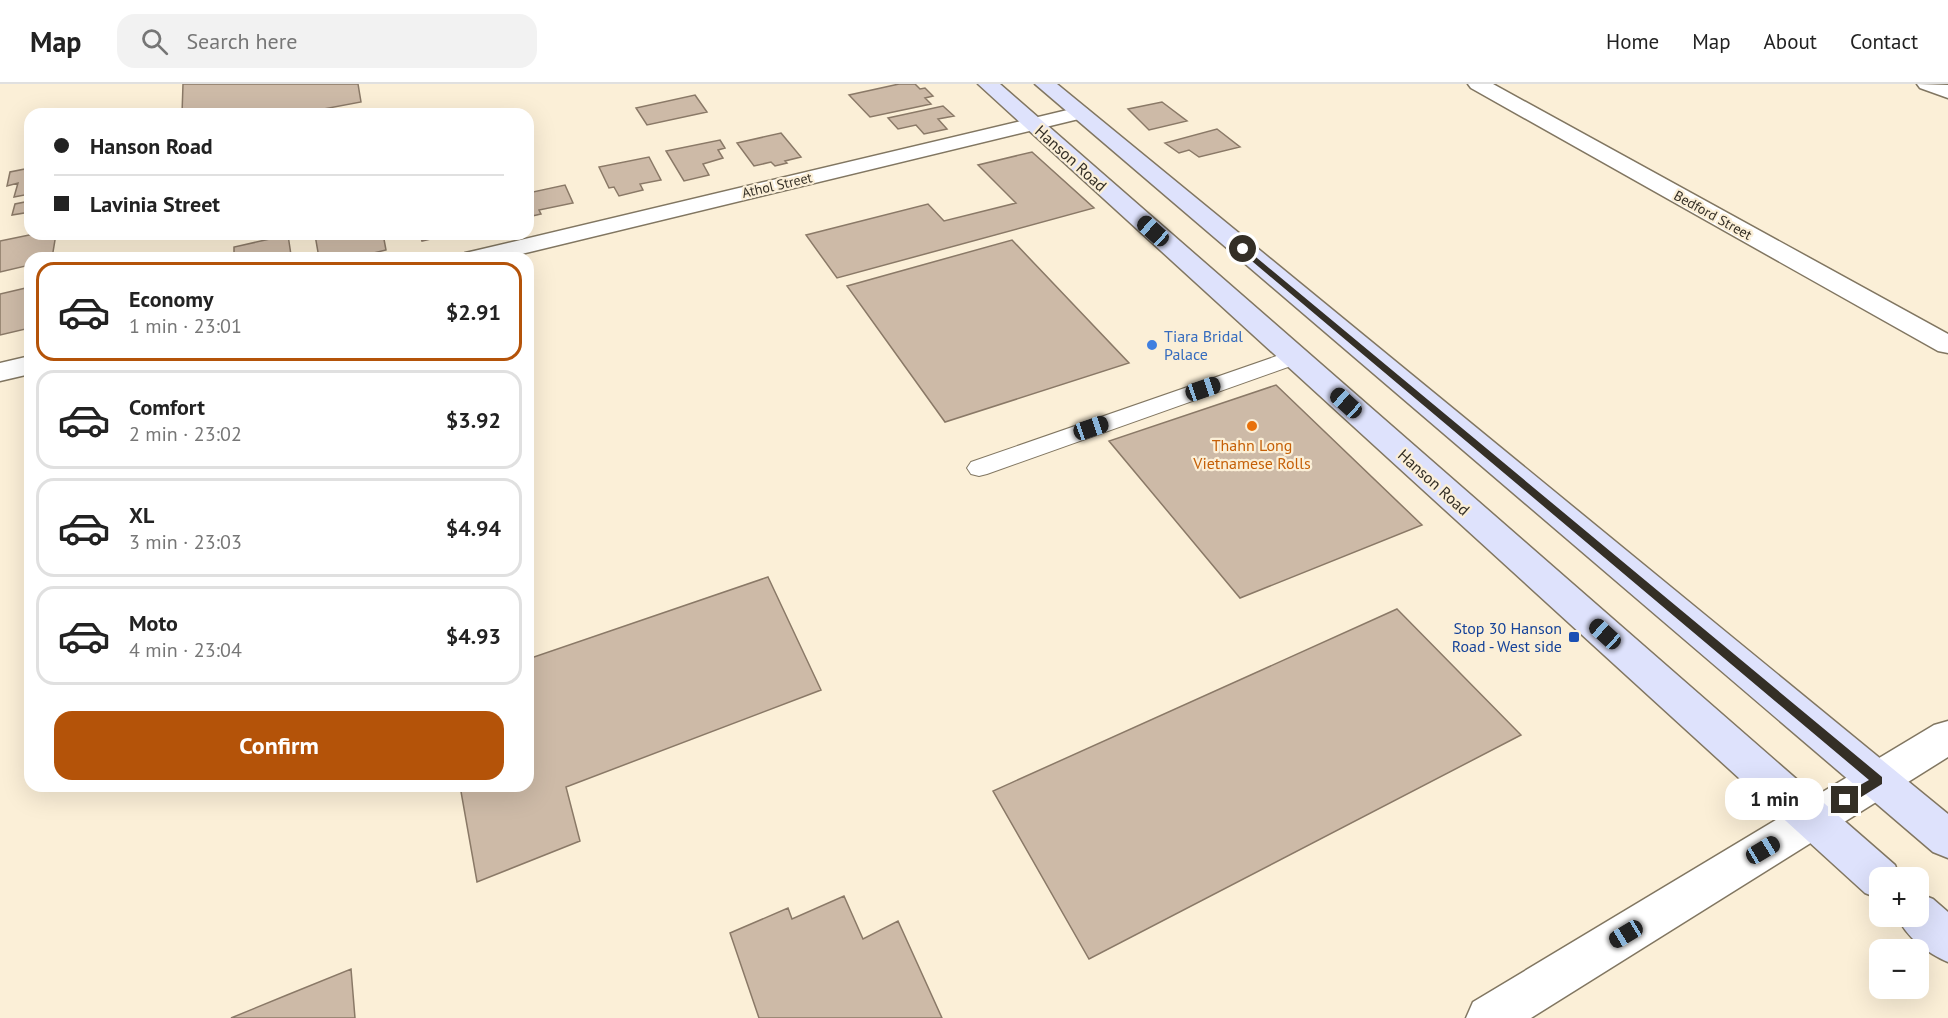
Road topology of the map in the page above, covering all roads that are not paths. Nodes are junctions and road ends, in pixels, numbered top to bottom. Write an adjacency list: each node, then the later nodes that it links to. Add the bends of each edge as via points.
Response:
1 (988, 84): 7 (main road, Hanson Road)
2 (1045, 84): 6 (main road)
3 (1478, 84): 9 (street, Bedford Street)
4 (1928, 84): 5 (street)
5 (1948, 92)
6 (1080, 113): 7 (street, Athol Street); 15 (main road)
7 (1032, 124): 8 (street, Athol Street); 10 (main road, Hanson Road)
8 (499, 252)
9 (1948, 345)
10 (1294, 357): 13 (lane); 16 (main road, Hanson Road)
11 (24, 366): 12 (street)
12 (0, 372)
13 (979, 468)
14 (1948, 737): 15 (street)
15 (1878, 781): 16 (street); 17 (main road)
16 (1813, 820): 18 (main road, Hanson Road); 21 (street)
17 (1948, 839)
18 (1869, 869)
19 (1929, 924): 20 (main road)
20 (1948, 940)
21 (1489, 1018)

